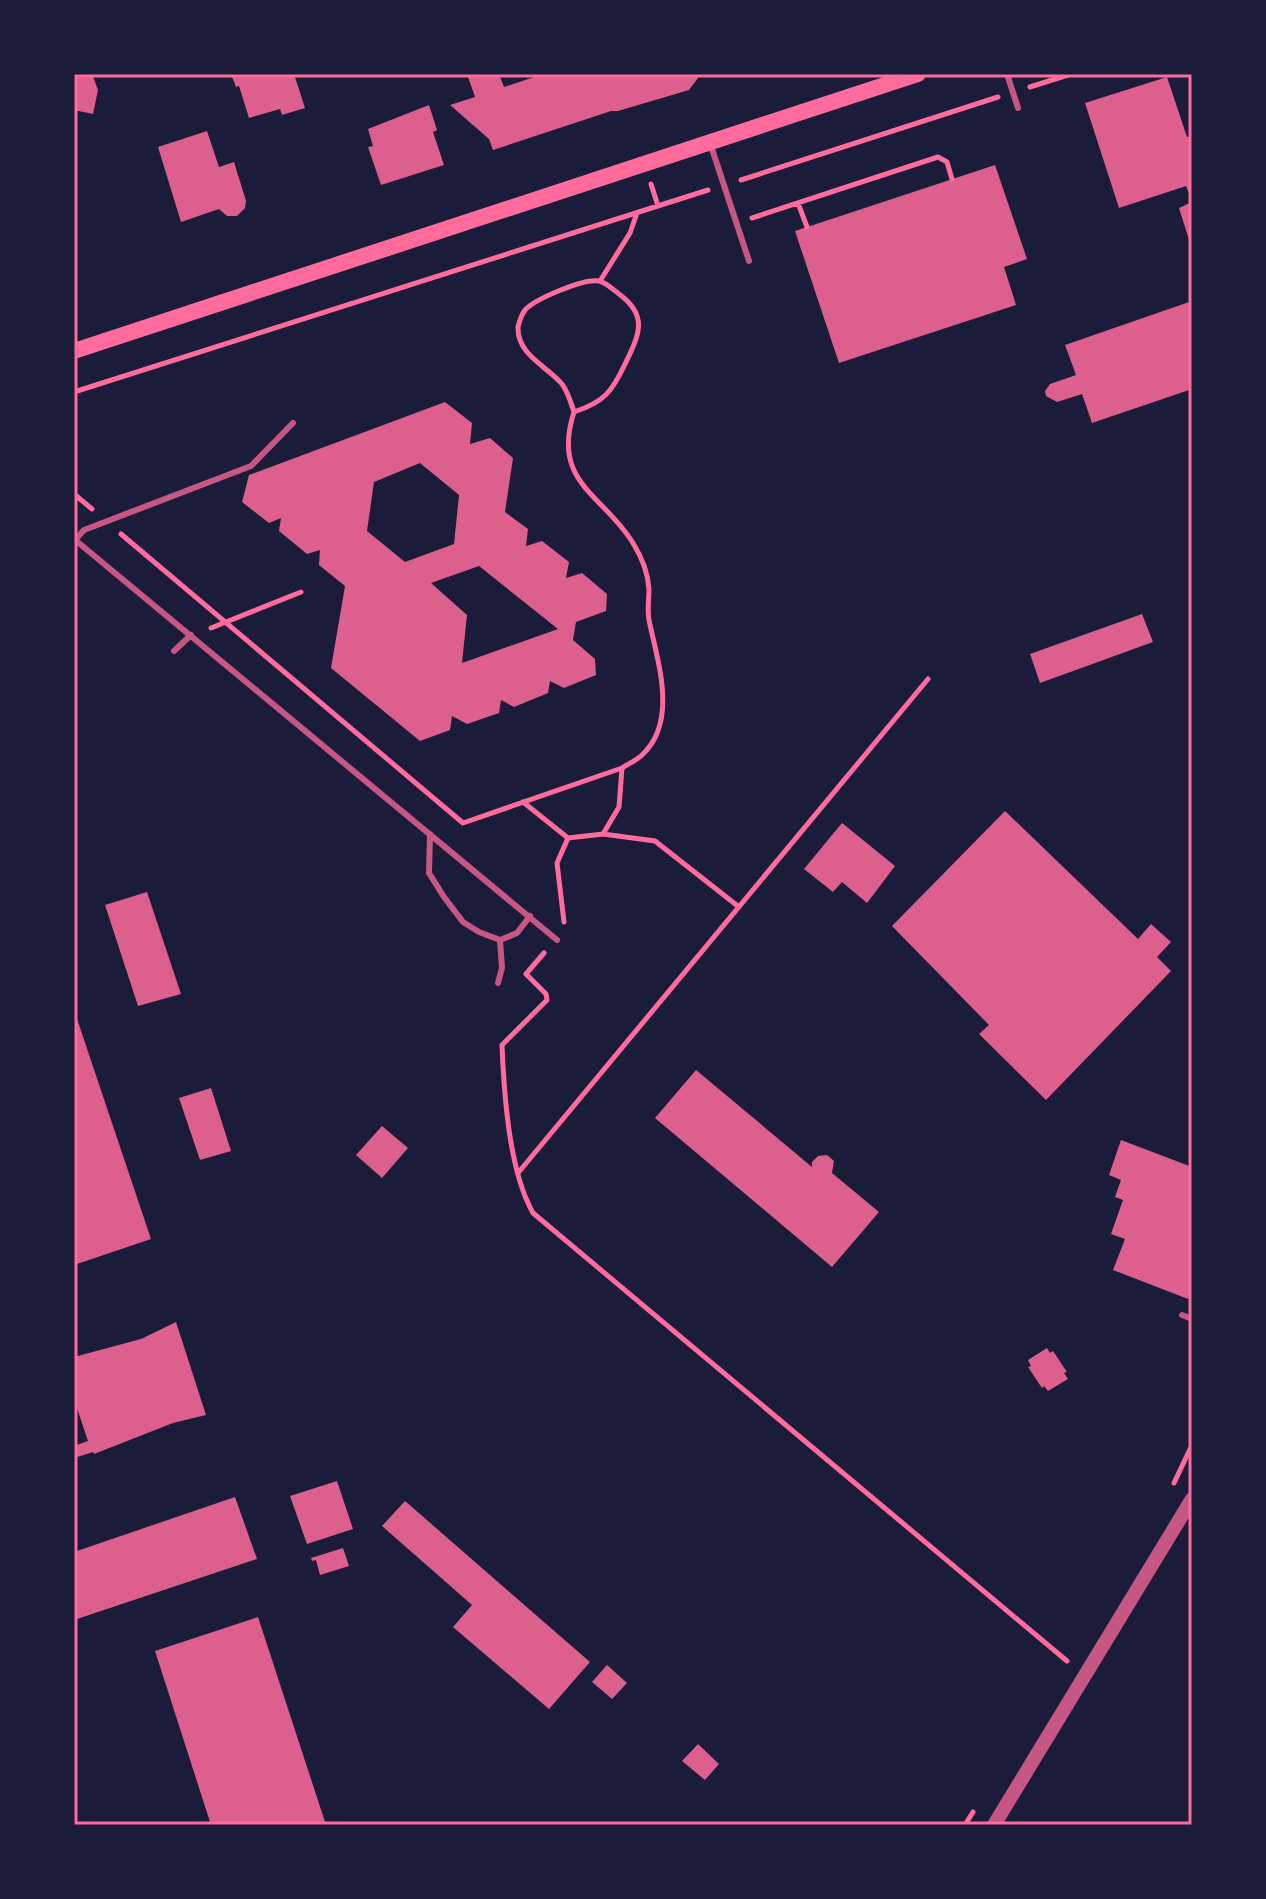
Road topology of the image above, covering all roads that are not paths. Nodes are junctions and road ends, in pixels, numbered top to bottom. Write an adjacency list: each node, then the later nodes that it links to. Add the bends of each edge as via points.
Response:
1 (918, 74): 4 (main road)
2 (1007, 74): 3 (lane)
3 (1018, 108)
4 (710, 142): 5 (lane); 6 (main road)
5 (749, 261)
6 (74, 351)
7 (293, 423): 8 (lane, via 251,466 84,530)
8 (74, 540): 9 (lane)
9 (191, 635): 10 (lane); 11 (lane)
10 (174, 651)
11 (430, 834): 12 (lane); 13 (lane, via 429,873 444,897 463,922)
12 (530, 916): 13 (lane, via 517,933); 14 (lane)
13 (500, 940): 15 (lane)
14 (557, 940)
15 (498, 983)
16 (1182, 1315): 17 (lane)
17 (1192, 1319)
18 (1192, 1499): 19 (street)
19 (994, 1825)

